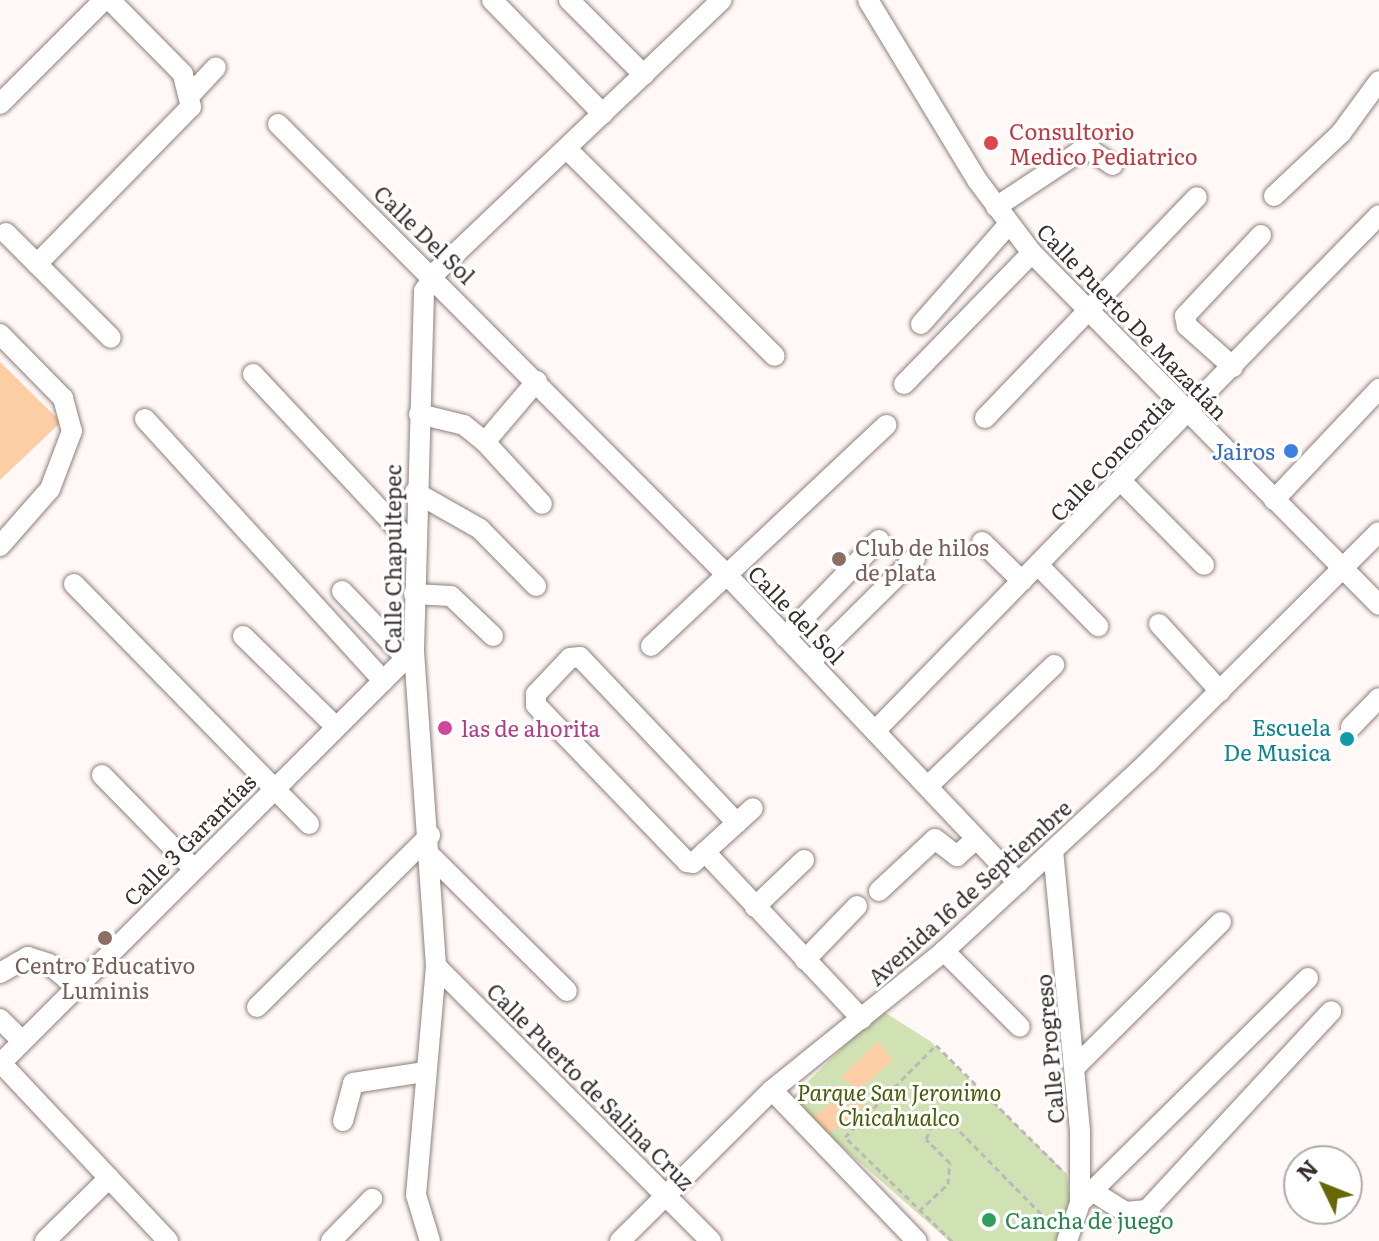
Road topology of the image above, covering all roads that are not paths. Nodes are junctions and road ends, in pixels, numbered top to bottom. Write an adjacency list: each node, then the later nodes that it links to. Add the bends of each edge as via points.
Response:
1 (107, 0): 9 (street, via 173,62); 10 (street)
2 (492, 0): 11 (street)
3 (569, 0): 7 (street)
4 (722, 0): 7 (street)
5 (868, 0): 17 (street, Calle Puerto De Mazatlán)
6 (216, 67): 9 (street)
7 (644, 75): 11 (street)
8 (1379, 81): 15 (street, via 1341,133)
9 (192, 93): 23 (street, via 186,116)
10 (0, 104)
11 (603, 114): 13 (street)
12 (278, 124): 24 (street, Calle Del Sol)
13 (567, 149): 24 (street); 29 (street)
14 (1113, 165): 17 (street, via 1092,151 1079,152)
15 (1274, 196)
16 (1197, 197): 25 (street)
17 (996, 207): 19 (street, Calle Puerto De Mazatlán)
18 (1379, 215): 30 (street, Calle Concordia)
19 (1009, 224): 22 (street, Calle Puerto De Mazatlán); 26 (street)
20 (6, 233): 23 (street)
21 (1261, 235): 30 (street, via 1185,316 1187,326)
22 (1032, 253): 25 (street, Calle Puerto De Mazatlán); 33 (street)
23 (37, 264): 28 (street)
24 (433, 275): 32 (street, Calle Del Sol); 36 (street, Calle Chapultepec, via 422,307)
25 (1086, 313): 35 (street, Calle Puerto De Mazatlán); 37 (street)
26 (921, 324)
27 (0, 334): 48 (street, via 63,398 72,431 50,489)
28 (111, 338)
29 (775, 356)
30 (1233, 367): 35 (street, Calle Concordia)
31 (253, 374): 49 (street)
32 (537, 381): 40 (street); 54 (street, Calle del Sol)
33 (904, 384)
34 (1379, 389): 43 (street)
35 (1188, 413): 41 (street, Calle Concordia); 43 (street, Calle Puerto De Mazatlán)
36 (419, 414): 40 (street, via 464,425); 42 (street, Calle Chapultepec)
37 (985, 418)
38 (145, 419): 70 (street)
39 (886, 425): 54 (street)
40 (485, 442): 44 (street)
41 (1121, 481): 51 (street, Calle Concordia); 52 (street)
42 (415, 492): 49 (street, Calle Chapultepec); 57 (street, via 480,529)
43 (1274, 500): 53 (street, Calle Puerto De Mazatlán)
44 (542, 504)
45 (1379, 532): 53 (street, Avenida 16 de Septiembre)
46 (879, 540): 65 (street)
47 (982, 542): 55 (street)
48 (0, 546)
49 (414, 546): 59 (street, Calle Chapultepec)
50 (915, 558): 68 (street)
51 (1038, 565): 55 (street, Calle Concordia); 62 (street)
52 (1204, 565)
53 (1342, 570): 60 (street, Calle Puerto De Mazatlán); 71 (street, Avenida 16 de Septiembre)
54 (729, 577): 65 (street, Calle del Sol); 66 (street)
55 (1022, 581): 75 (street, Calle Concordia)
56 (74, 584): 78 (street)
57 (536, 586)
58 (342, 591): 67 (street)
59 (414, 594): 64 (street, via 451,596); 67 (street, Calle Chapultepec)
60 (1379, 605)
61 (1159, 624): 71 (street)
62 (1098, 626)
63 (243, 636): 73 (street)
64 (493, 636)
65 (785, 637): 68 (street, Calle del Sol)
66 (651, 646)
67 (410, 654): 70 (street, Calle 3 Garantías); 82 (street, Calle Chapultepec)
68 (810, 662): 75 (street, Calle del Sol)
69 (1054, 665): 77 (street)
70 (383, 681): 73 (street, Calle 3 Garantías)
71 (1220, 691): 84 (street, Avenida 16 de Septiembre)
72 (1379, 698): 74 (street)
73 (336, 727): 78 (street, Calle 3 Garantías)
74 (1351, 727)
75 (875, 731): 77 (street, Calle del Sol)
76 (102, 775): 88 (street)
77 (928, 786): 83 (street, Calle del Sol)
78 (274, 788): 81 (street); 88 (street, Calle 3 Garantías)
79 (753, 808): 80 (street)
80 (737, 823): 85 (street); 85 (street, via 580,657 570,658 536,694 536,705 684,861 693,863)
81 (309, 824)
82 (430, 835): 86 (street, Calle Chapultepec); 101 (street)
83 (976, 839): 89 (street, Calle del Sol); 90 (street, via 957,856 935,839)
84 (1053, 850): 89 (street, Avenida 16 de Septiembre); 108 (street, Calle Progreso)
85 (705, 852): 92 (street)
86 (432, 857): 96 (street, Calle Chapultepec); 100 (street)
87 (804, 860): 92 (street)
88 (193, 868): 99 (street, Calle 3 Garantías)
89 (1018, 883): 94 (street, Avenida 16 de Septiembre)
90 (879, 891)
91 (857, 906): 95 (street)
92 (755, 907): 95 (street)
93 (1221, 922): 108 (street)
94 (944, 951): 104 (street, Avenida 16 de Septiembre); 105 (street)
95 (805, 960): 104 (street)
96 (436, 966): 109 (street, Calle Chapultepec); 113 (street, Calle Puerto de Salina Cruz)
97 (0, 973): 99 (street, via 28,957 49,964)
98 (1308, 978): 114 (street)
99 (75, 986): 106 (street, Calle 3 Garantías)
100 (567, 991)
101 (257, 1007)
102 (1331, 1011): 114 (street, via 1147,1210 1125,1212)
103 (0, 1019): 106 (street)
104 (862, 1019): 110 (street, Avenida 16 de Septiembre)
105 (1020, 1027)
106 (22, 1041): 107 (street, Calle 3 Garantías)
107 (1, 1063): 112 (street)
108 (1077, 1065): 114 (street, Calle Progreso)
109 (425, 1072): 111 (street, via 356,1081 346,1092); 121 (street, Calle Chapultepec, via 416,1195)
110 (772, 1090): 113 (street, Avenida 16 de Septiembre); 117 (street)
111 (343, 1121)
112 (109, 1178): 118 (street); 119 (street)
113 (667, 1194): 122 (street, Avenida 16 de Septiembre); 123 (street, Calle Puerto de Salina Cruz)
114 (1086, 1197): 116 (street, Calle Progreso)
115 (372, 1199): 120 (street)
116 (1066, 1231)
117 (911, 1235)
118 (45, 1241)
119 (168, 1241)
120 (331, 1241)
121 (430, 1241)
122 (620, 1241)
123 (711, 1241)

